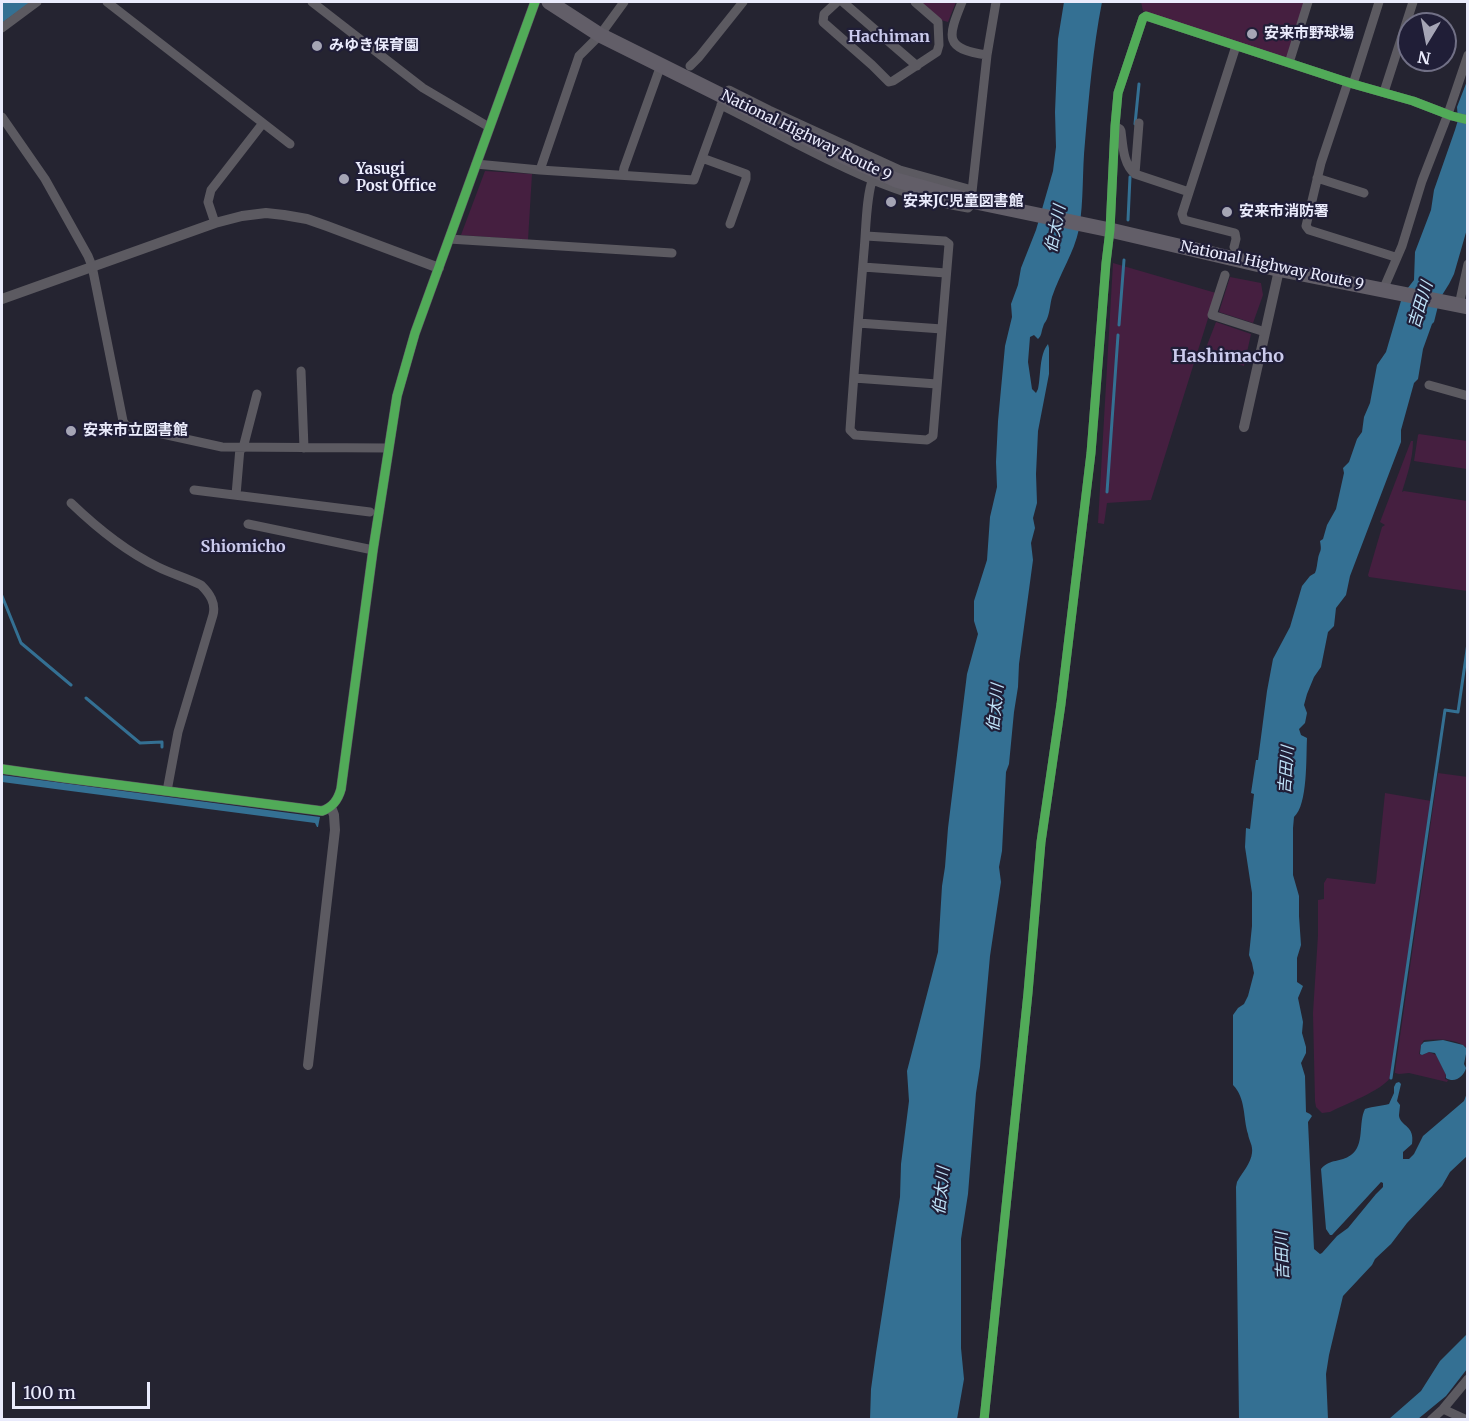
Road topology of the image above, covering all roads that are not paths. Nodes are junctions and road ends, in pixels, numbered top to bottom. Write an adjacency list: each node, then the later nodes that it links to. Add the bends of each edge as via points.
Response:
1 (37, 2): 16 (street)
2 (107, 2): 31 (street)
3 (312, 2): 34 (street, via 423,88)
4 (535, 2): 34 (street)
5 (549, 2): 17 (highway, National Highway Route 9)
6 (624, 2): 17 (street)
7 (742, 2): 23 (street)
8 (837, 2): 24 (street, via 824,15 823,22 887,81)
9 (843, 2): 24 (street)
10 (915, 2): 24 (street, via 938,22 939,45 934,55)
11 (962, 2): 19 (street, via 952,26 953,42 964,51)
12 (996, 2): 19 (street)
13 (1308, 2): 21 (street)
14 (1379, 2): 25 (street)
15 (1413, 2): 26 (street)
16 (2, 28)
17 (600, 34): 22 (highway, National Highway Route 9); 38 (street, via 579,56)
18 (1236, 46): 21 (street); 33 (street, via 1146,16 1118,93); 43 (street)
19 (987, 55): 45 (street)
20 (1467, 55): 28 (street)
21 (1289, 63): 25 (street)
22 (661, 65): 27 (highway, National Highway Route 9); 40 (street)
23 (690, 66)
24 (916, 66)
25 (1350, 83): 26 (street); 41 (street)
26 (1384, 92): 28 (street)
27 (723, 101): 36 (street); 42 (street, via 837,164); 45 (highway, National Highway Route 9, via 881,174 915,186); 45 (street, via 726,92 732,91 879,163)
28 (1450, 115): 30 (street); 61 (street, via 1422,181)
29 (2, 117): 55 (street, via 45,179)
30 (1467, 120)
31 (263, 123): 35 (street); 46 (street, via 211,190 208,202)
32 (1139, 123): 39 (street)
33 (1115, 126): 39 (street, via 1121,131 1126,162); 48 (street)
34 (489, 127): 37 (street)
35 (290, 144)
36 (702, 158): 40 (street, via 694,180); 47 (street, via 746,174)
37 (476, 164): 38 (street); 50 (street)
38 (540, 170): 40 (street)
39 (1135, 174): 43 (street)
40 (623, 175)
41 (1317, 178): 44 (street); 53 (street, via 1305,223 1307,229)
42 (873, 179): 45 (street, via 967,208); 49 (street)
43 (1189, 192): 51 (street, via 1184,220 1235,233)
44 (1364, 193)
45 (973, 198): 48 (highway, National Highway Route 9)
46 (215, 223): 55 (street); 57 (street, via 266,213 296,217)
47 (730, 224)
48 (1108, 229): 58 (highway, National Highway Route 9); 89 (street, via 1091,453 1041,842)
49 (866, 236): 56 (street); 59 (street, via 945,241 949,244)
50 (449, 238): 52 (street); 57 (street)
51 (1234, 247)
52 (672, 253)
53 (1392, 256)
54 (1467, 264): 63 (street)
55 (92, 266): 62 (street); 74 (street, via 124,424 128,428)
56 (863, 267): 59 (street); 64 (street)
57 (438, 268): 76 (street, via 412,344)
58 (1279, 270): 61 (highway, National Highway Route 9); 66 (street)
59 (946, 273): 65 (street)
60 (1225, 275): 66 (street, via 1212,315)
61 (1385, 290): 63 (highway, National Highway Route 9)
62 (2, 298)
63 (1460, 305)
64 (858, 323): 65 (street); 68 (street)
65 (942, 329): 69 (street)
66 (1265, 332): 73 (street)
67 (301, 371): 75 (street)
68 (854, 378): 69 (street); 69 (street, via 850,430 855,435 927,440 933,436)
69 (937, 384)
70 (1429, 385): 72 (street)
71 (257, 394): 74 (street)
72 (1467, 396)
73 (1244, 427)
74 (242, 448): 75 (street); 78 (street)
75 (304, 448): 76 (street)
76 (388, 448): 82 (street)
77 (194, 490): 78 (street)
78 (236, 495): 80 (street)
79 (71, 503): 84 (street, via 117,542 156,567 201,585 213,601 213,615 178,732)
80 (370, 512)
81 (248, 524): 82 (street)
82 (373, 550): 85 (street, via 341,789)
83 (2, 769): 84 (street)
84 (167, 791): 85 (street, via 322,811)
85 (331, 807): 86 (street, via 335,830)
86 (308, 1065)
87 (1467, 1379): 88 (street)
88 (1443, 1409): 90 (street); 91 (street)
89 (984, 1419)
90 (1431, 1419)
91 (1467, 1419)

